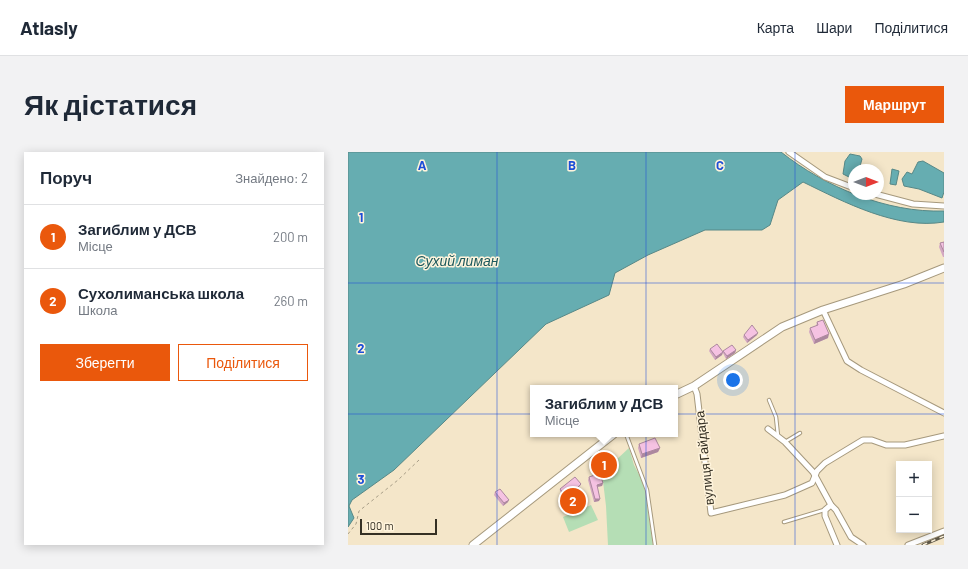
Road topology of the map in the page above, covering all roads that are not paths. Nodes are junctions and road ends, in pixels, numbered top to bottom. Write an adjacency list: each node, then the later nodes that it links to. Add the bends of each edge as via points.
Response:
1 (789, 152): 2 (street, via 821,174)
2 (848, 185)
3 (884, 196): 4 (street, via 913,204)
4 (944, 206)
5 (944, 268): 6 (main road)
6 (823, 310): 7 (main road, via 782,327); 10 (street, via 847,361)
7 (694, 386): 8 (main road); 19 (street, вулиця Гайдара, via 711,513 785,495 812,483)
8 (678, 394)
9 (769, 400): 17 (lane, via 776,417)
10 (941, 412): 11 (street)
11 (944, 417)
12 (768, 429): 17 (street)
13 (800, 433): 18 (lane)
14 (944, 436): 19 (street, вулиця Гайдара, via 905,445 863,440 825,462)
15 (610, 437): 24 (main road)
16 (627, 437): 25 (lane, via 647,490)
17 (778, 437): 18 (street)
18 (785, 442): 19 (street)
19 (815, 477): 20 (street)
20 (831, 505): 21 (street); 27 (street, via 852,537)
21 (825, 510): 22 (lane); 26 (street)
22 (784, 522)
23 (944, 531): 28 (street)
24 (473, 545)
25 (654, 545)
26 (837, 545)
27 (862, 545)
28 (908, 545)

